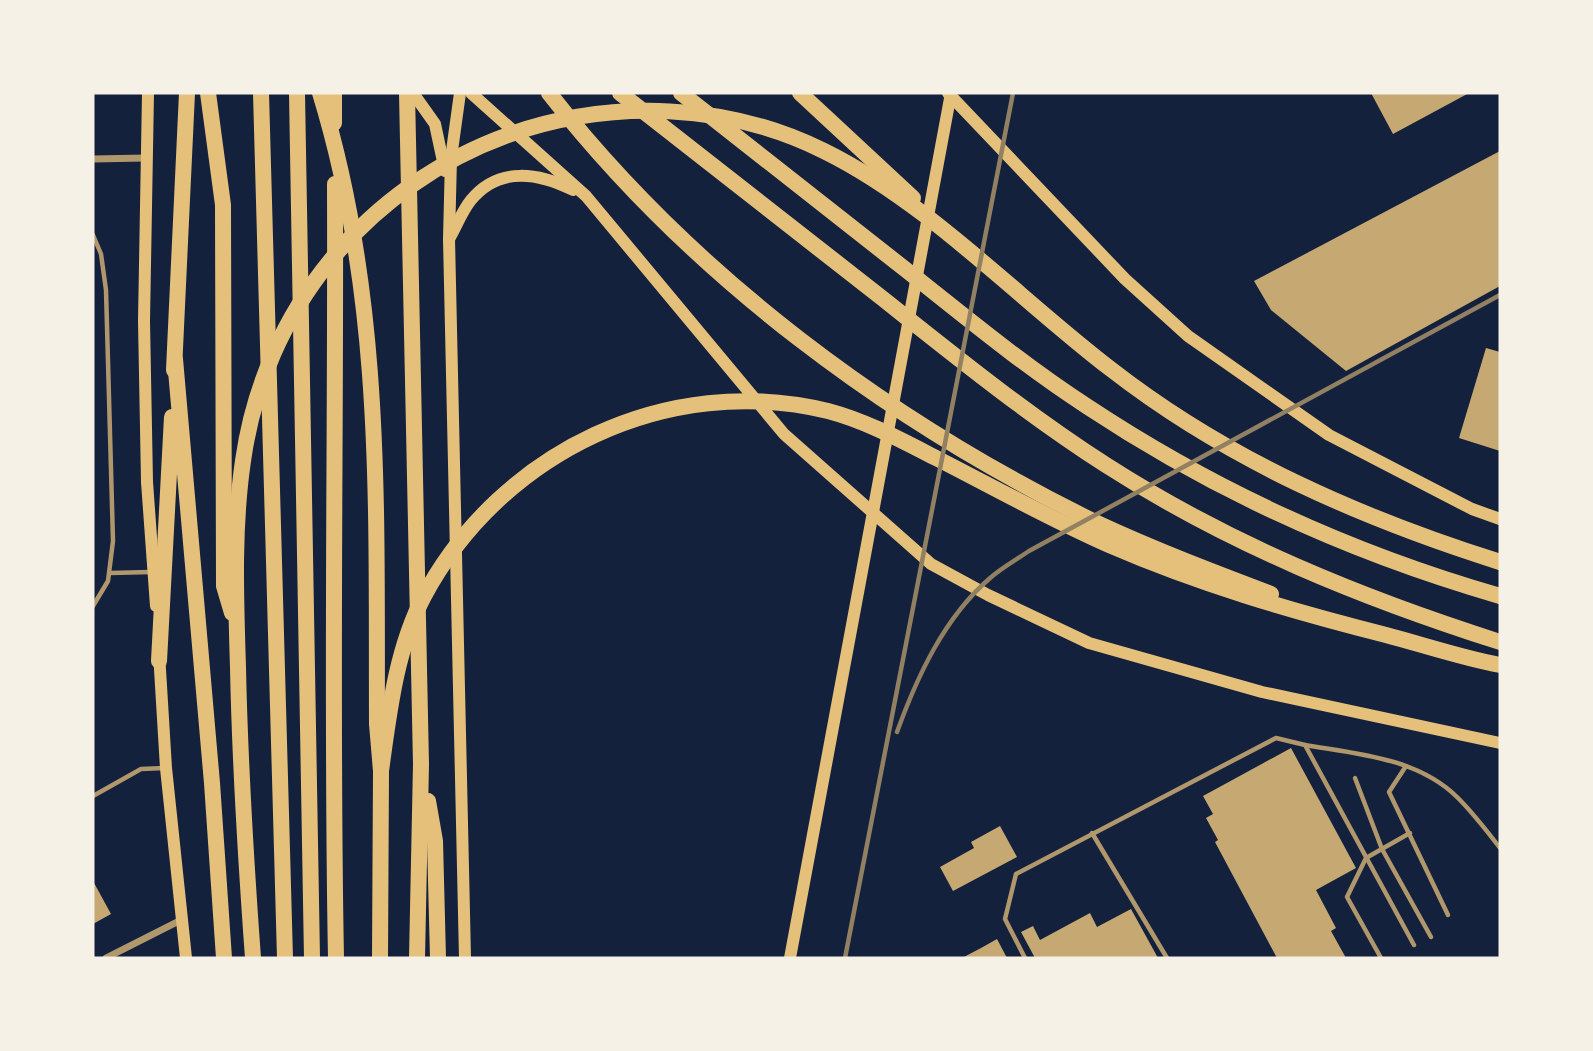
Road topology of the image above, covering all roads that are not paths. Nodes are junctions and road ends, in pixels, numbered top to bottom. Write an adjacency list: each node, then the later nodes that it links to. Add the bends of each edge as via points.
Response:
1 (148, 93): 17 (main road)
2 (187, 93): 24 (highway)
3 (208, 93): 31 (highway, via 223,205 223,586)
4 (261, 93): 57 (highway)
5 (298, 93): 58 (highway)
6 (320, 93): 41 (highway, via 359,263 369,342 375,421)
7 (334, 93): 59 (highway)
8 (407, 93): 38 (highway)
9 (413, 93): 19 (main road, via 435,124)
10 (460, 93): 19 (main road)
11 (471, 93): 20 (main road)
12 (549, 93): 32 (highway, via 617,171 749,298 935,433 1101,524 1259,590)
13 (620, 93): 33 (highway, via 999,391 1107,466 1285,562 1392,607)
14 (681, 93): 29 (highway, via 980,329 1108,421 1221,485 1316,531)
15 (800, 93): 21 (highway, via 906,190)
16 (950, 93): 25 (main road, via 1125,279 1188,335 1329,435); 64 (main road)
17 (146, 158): 18 (street); 27 (main road, via 144,335)
18 (93, 159)
19 (449, 189): 23 (main road)
20 (586, 196): 23 (main road, via 535,174 497,181 472,199); 36 (main road, via 784,434 931,564 1089,643 1262,692)
21 (932, 223): 26 (highway, via 1115,373 1222,445 1315,493); 31 (highway, via 869,176 823,150 774,131 697,114 644,111 565,120 515,133 442,166 379,210 341,247 295,309 271,357 248,431 240,481)
22 (93, 235): 28 (lane, via 106,290)
23 (449, 239): 63 (main road)
24 (175, 359): 34 (highway); 55 (highway)
25 (1500, 519)
26 (1500, 562)
27 (154, 572): 28 (lane); 34 (main road)
28 (110, 573): 30 (lane)
29 (1500, 596)
30 (93, 606)
31 (237, 629): 56 (highway)
32 (1385, 635): 35 (highway); 41 (highway, via 1280,608 1108,544 872,426 830,412 745,400 689,405 634,418 587,437 531,471 486,508 452,550 422,599 401,657)
33 (1500, 642)
34 (159, 661): 40 (main road)
35 (1500, 665)
36 (1500, 743)
37 (1305, 745): 39 (lane); 44 (lane, via 1276,738); 48 (lane)
38 (421, 764): 61 (highway); 62 (highway, via 435,841)
39 (1406, 766): 45 (lane, via 1389,792); 46 (lane, via 1456,796)
40 (166, 768): 43 (lane, via 141,769); 50 (main road)
41 (381, 771): 60 (highway)
42 (1356, 778): 47 (lane)
43 (93, 796)
44 (1092, 833): 65 (lane, via 1016,874 1005,919); 66 (lane)
45 (1410, 834): 47 (lane); 49 (lane)
46 (1500, 848)
47 (1382, 849): 48 (lane); 51 (lane)
48 (1366, 858): 52 (lane); 67 (lane, via 1347,897)
49 (1448, 915)
50 (183, 919): 53 (street); 54 (main road)
51 (1431, 937)
52 (1414, 945)
53 (106, 958)
54 (186, 958)
55 (224, 958)
56 (253, 958)
57 (285, 958)
58 (312, 958)
59 (336, 958)
60 (380, 958)
61 (417, 958)
62 (438, 958)
63 (465, 958)
64 (790, 958)
65 (1025, 958)
66 (1167, 958)
67 (1381, 958)

